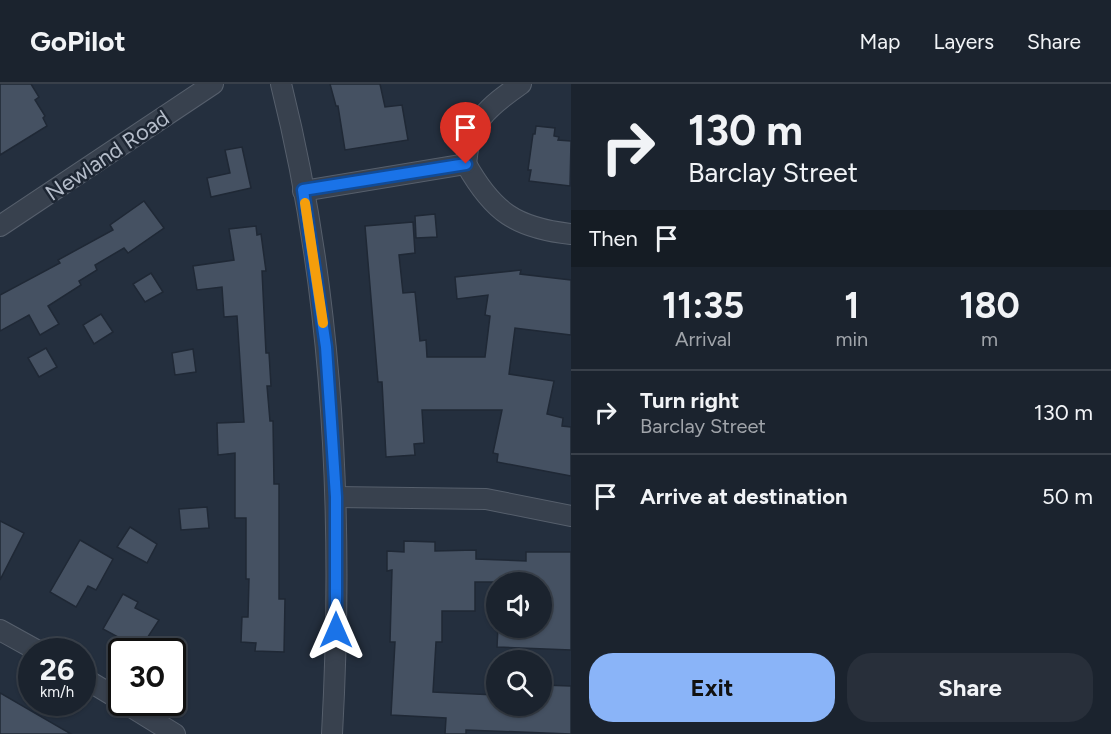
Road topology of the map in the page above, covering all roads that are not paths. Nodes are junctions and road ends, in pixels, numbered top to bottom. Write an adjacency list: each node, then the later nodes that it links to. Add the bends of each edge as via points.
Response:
1 (213, 84): 6 (street, Newland Road)
2 (281, 84): 5 (street)
3 (521, 84): 4 (street, via 482,116 467,147)
4 (466, 164): 5 (street); 7 (street, via 478,186 512,219 532,228)
5 (303, 190): 8 (street, via 326,347)
6 (0, 226)
7 (571, 234)
8 (336, 497): 9 (street, via 474,498); 14 (street)
9 (571, 516)
10 (0, 630): 11 (street)
11 (18, 640)
12 (146, 716): 13 (street)
13 (175, 734)
14 (332, 734)

